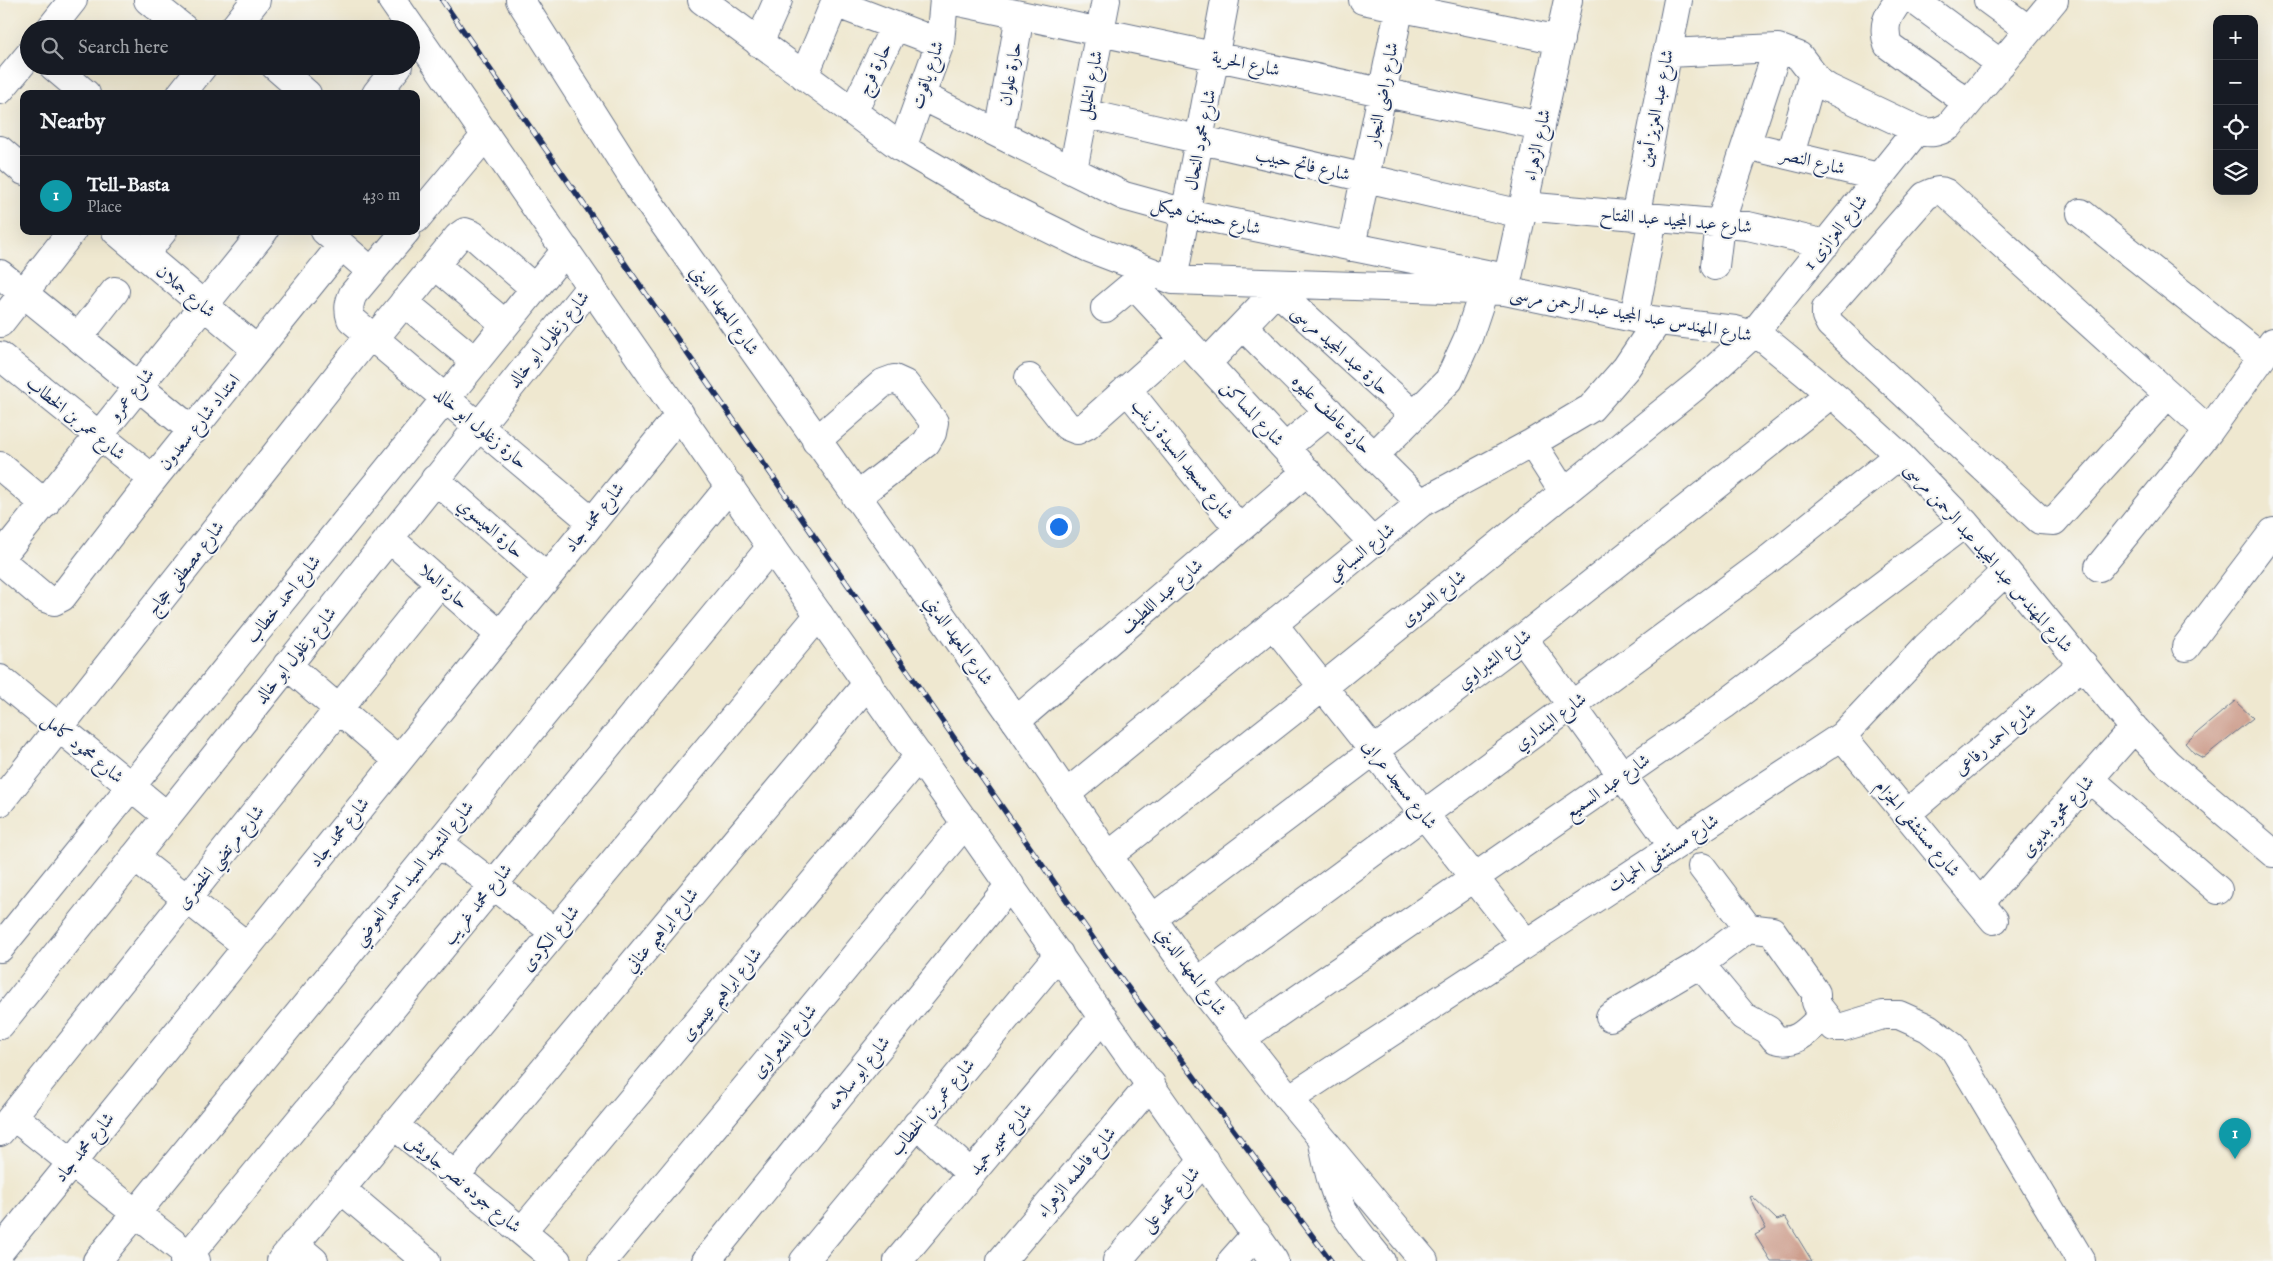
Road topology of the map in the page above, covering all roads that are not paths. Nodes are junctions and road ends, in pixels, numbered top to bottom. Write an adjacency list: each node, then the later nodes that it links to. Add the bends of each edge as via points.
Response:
1 (73, 0): 22 (street)
2 (148, 0): 23 (street)
3 (256, 0): 24 (street)
4 (392, 0): 25 (street)
5 (520, 0): 123 (street, شارع المعهد الديني, via 645,196)
6 (778, 0): 30 (street)
7 (944, 0): 31 (street, شارع ياقوت)
8 (950, 0): 21 (street, شارع الحرية)
9 (1106, 0): 28 (street, شارع الخليل)
10 (1225, 0): 35 (street, شارع محمود النحال)
11 (1363, 0): 20 (street)
12 (1568, 0): 29 (street, شارع الزهراء)
13 (1678, 0): 34 (street, شارع عبد العزيز أمين)
14 (1899, 0): 51 (street, via 1888,16 1884,30 1888,45)
15 (1914, 0): 36 (street)
16 (1988, 0): 27 (street)
17 (2053, 0): 27 (street)
18 (835, 1): 26 (street); 43 (street)
19 (707, 2): 30 (street, شارع المهندس عبد المجيد عبد الرحمن مرسى)
20 (1400, 4): 29 (street); 49 (street, شارع راضى النجار)
21 (1020, 15): 28 (street, شارع الحرية); 56 (street, حارة علوان)
22 (57, 20)
23 (173, 20)
24 (240, 20)
25 (403, 20)
26 (895, 26): 31 (street); 52 (street, حارة فرج)
27 (2029, 30): 36 (street)
28 (1100, 32): 35 (street, شارع الحرية); 53 (street, شارع الخليل)
29 (1560, 40): 54 (street, شارع الزهراء)
30 (759, 43): 43 (street, شارع المهندس عبد المجيد عبد الرحمن مرسى)
31 (940, 43): 50 (street, شارع ياقوت)
32 (1778, 48): 34 (street); 38 (street, via 1799,56); 59 (street)
33 (420, 50): 57 (street)
34 (1667, 53): 71 (street, شارع عبد العزيز أمين)
35 (1216, 56): 49 (street, شارع الحرية); 58 (street, شارع محمود النحال)
36 (2000, 64): 51 (street)
37 (20, 65): 44 (street)
38 (1813, 74): 55 (street, via 1828,88); 62 (street)
39 (64, 75): 45 (street)
40 (196, 75): 46 (street)
41 (285, 75): 47 (street)
42 (391, 75): 48 (street)
43 (804, 76): 52 (street, شارع المهندس عبد المجيد عبد الرحمن مرسى)
44 (0, 90)
45 (81, 90)
46 (185, 90)
47 (302, 90)
48 (379, 90)
49 (1382, 92): 54 (street, شارع الحرية); 65 (street, شارع راضى النجار)
50 (922, 96): 56 (street, شارع حسنين هيكل); 60 (street, شارع ياقوت)
51 (1968, 103): 55 (street, via 1949,126 1939,132 1928,134)
52 (853, 112): 60 (street, شارع المهندس عبد المجيد عبد الرحمن مرسى)
53 (1084, 113): 58 (street, شارع فاتح حبيب); 64 (street, شارع الخليل)
54 (1541, 126): 68 (street, شارع الزهراء)
55 (1917, 130): 66 (street, شارع العزازى 1)
56 (1000, 134): 64 (street, شارع حسنين هيكل)
57 (486, 135): 67 (street); 81 (street)
58 (1200, 140): 65 (street, شارع فاتح حبيب); 70 (street, شارع محمود النحال)
59 (1746, 145): 62 (street, شارع النصر); 72 (street)
60 (902, 148): 87 (street, شارع المهندس عبد المجيد عبد الرحمن مرسى, via 991,200)
61 (0, 150): 63 (street)
62 (1790, 155): 66 (street, شارع النصر)
63 (20, 168)
64 (1073, 170): 70 (street, شارع حسنين هيكل, via 1124,196)
65 (1365, 178): 68 (street, شارع فاتح حبيب); 80 (street, شارع راضى النجار)
66 (1879, 178): 79 (street, شارع العزازى 1)
67 (421, 203)
68 (1523, 210): 71 (street, شارع عبد المجيد عبد الفتاح); 89 (street, شارع الزهراء)
69 (2081, 213): 105 (street)
70 (1186, 214): 80 (street, شارع حسنين هيكل); 87 (street, شارع محمود النحال)
71 (1644, 217): 72 (street, شارع عبد المجيد عبد الفتاح); 97 (street, شارع عبد العزيز أمين)
72 (1720, 224): 79 (street, شارع عبد المجيد عبد الفتاح, via 1772,231); 84 (street)
73 (69, 235): 93 (street)
74 (121, 235): 82 (street, شارع جملان)
75 (160, 235): 82 (street)
76 (261, 235): 95 (street, شارع عمرو)
77 (403, 235): 85 (street)
78 (333, 238): 85 (street); 106 (street, امتداد شارع سعدون)
79 (1826, 244): 101 (street, شارع العزازى 1)
80 (1351, 247): 89 (street, شارع حسنين هيكل)
81 (566, 250): 88 (street); 91 (street, شارع احمد خطاب)
82 (144, 255): 95 (street, شارع جملان)
83 (435, 265): 91 (street, شارع مصطفى حجاج, via 461,234 470,232); 94 (street, شارع مصطفى حجاج); 99 (street)
84 (1715, 266)
85 (372, 272): 102 (street, حارة زغلول ابو خالد, via 353,294 348,310 351,319)
86 (0, 274): 93 (street)
87 (1152, 278): 90 (street, شارع المهندس عبد المجيد عبد الرحمن مرسى); 96 (street); 104 (street, شارع المساكن)
88 (591, 286): 117 (street); 119 (street, شارع زغلول ابو خالد)
89 (1499, 286): 90 (street, شارع المهندس عبد المجيد عبد الرحمن مرسى); 97 (street, شارع المهندس عبد المجيد عبد الرحمن مرسى); 118 (street, via 1468,338 1449,380)
90 (1272, 287): 100 (street); 118 (street, حارة عبد المجيد مرسى)
91 (534, 288): 99 (street, شارع احمد خطاب)
92 (116, 291): 103 (street)
93 (23, 293): 98 (street); 103 (street)
94 (404, 302): 102 (street, شارع مصطفى حجاج); 108 (street)
95 (204, 306): 106 (street, شارع جملان); 111 (street, شارع عمرو)
96 (1105, 308)
97 (1646, 320): 101 (street, شارع المهندس عبد المجيد عبد الرحمن مرسى); 124 (street, شارع السباعي, via 1626,368 1590,408)
98 (0, 323)
99 (505, 324): 108 (street, شارع احمد خطاب)
100 (1243, 326): 109 (street); 116 (street, حارة عاطف عليوه)
101 (1753, 334): 113 (street, شارع المهندس عبد المجيد عبد الرحمن مرسى, via 1775,347); 133 (street, شارع العدوى, via 1698,384)
102 (372, 337): 115 (street, حارة زغلول ابو خالد); 162 (street, شارع مصطفى حجاج)
103 (78, 338): 111 (street)
104 (1184, 339): 109 (street, شارع المساكن); 112 (street)
105 (2267, 349): 121 (street)
106 (257, 350): 120 (street, امتداد شارع سعدون)
107 (0, 356): 122 (street, شارع عمر بن الخطاب)
108 (475, 362): 115 (street, شارع احمد خطاب)
109 (1207, 363): 125 (street, شارع المساكن)
110 (1029, 378): 112 (street, via 1067,426 1077,430)
111 (138, 386): 120 (street); 122 (street, شارع عمرو)
112 (1127, 389): 139 (street, شارع مسجد السيدة زينب)
113 (1831, 394): 126 (street, شارع المهندس عبد المجيد عبد الرحمن مرسى); 152 (street, شارع الشبراوي)
114 (2168, 394): 114 (street, via 1942,191 1925,196 1826,309 1830,324 2040,520 2048,522 2054,521); 121 (street)
115 (445, 398): 119 (street, حارة زغلول ابو خالد); 170 (street, شارع احمد خطاب)
116 (1329, 411): 125 (street); 127 (street, حارة عاطف عليوه)
117 (680, 414): 132 (street); 137 (street, شارع محمد جاد)
118 (1414, 415): 127 (street)
119 (478, 426): 131 (street, شارع زغلول ابو خالد); 137 (street, حارة زغلول ابو خالد)
120 (193, 431): 130 (street, امتداد شارع سعدون)
121 (2209, 431): 145 (street)
122 (97, 436): 130 (street, شارع عمر بن الخطاب); 136 (street, شارع عمرو)
123 (816, 441): 134 (street, شارع المعهد الديني); 134 (street, via 883,383 894,380 905,384 934,422 926,444)
124 (1532, 443): 133 (street); 135 (street, شارع السباعي)
125 (1285, 448): 129 (street, شارع المساكن)
126 (1899, 455): 138 (street, شارع المهندس عبد المجيد عبد الرحمن مرسى); 159 (street, شارع البنداري, via 1764,563)
127 (1374, 456): 135 (street, حارة عاطف عليوه)
128 (0, 466): 136 (street)
129 (1306, 472): 139 (street, شارع عبد اللطيف); 142 (street, شارع المساكن)
130 (153, 479): 144 (street, امتداد شارع سعدون, via 58,600 44,598)
131 (435, 479): 141 (street, شارع زغلول ابو خالد); 147 (street, حارة العيسوي)
132 (730, 486): 143 (street); 177 (street, شارع الشهيد السيد احمد العوضي)
133 (1564, 493): 158 (street, شارع العدوى)
134 (856, 497): 161 (street, شارع المعهد الديني)
135 (1421, 503): 142 (street, شارع السباعي)
136 (44, 504): 144 (street, شارع عمرو)
137 (591, 521): 147 (street, شارع محمد جاد)
138 (1965, 523): 146 (street, شارع المهندس عبد المجيد عبد الرحمن مرسى); 168 (street, شارع عبد السميع, via 1724,705)
139 (1239, 529): 161 (street, شارع عبد اللطيف)
140 (2273, 532): 153 (street)
141 (389, 538): 148 (street, حارة العلا); 155 (street, شارع زغلول ابو خالد)
142 (1373, 543): 150 (street, شارع السباعي)
143 (771, 547): 149 (street); 184 (street, شارع محمد غريب)
144 (0, 559)
145 (2099, 567)
146 (2006, 571): 154 (street, شارع المهندس عبد المجيد عبد الرحمن مرسى); 164 (street, شارع مستشفى الحميات, via 1926,647)
147 (546, 577): 151 (street, شارع محمد جاد)
148 (440, 582): 151 (street, حارة العلا); 160 (street, شارع مرتضي الخضرى)
149 (819, 615): 157 (street); 191 (street, شارع الكردى)
150 (1273, 624): 158 (street, شارع مسجد عرابى); 171 (street, شارع السباعي)
151 (499, 634): 167 (street, شارع محمد جاد)
152 (1523, 638): 159 (street); 165 (street, شارع الشبراوي)
153 (2186, 647)
154 (2083, 664): 163 (street, شارع المهندس عبد المجيد عبد الرحمن مرسى); 174 (street, شارع احمد رفاعى)
155 (287, 666): 160 (street); 175 (street, شارع زغلول ابو خالد)
156 (0, 679): 162 (street, شارع محمود كامل)
157 (868, 684): 166 (street); 212 (street, شارع ابراهيم عناني)
158 (1323, 687): 165 (street, شارع مسجد عرابى); 180 (street, شارع العدوى)
159 (1571, 705): 168 (street); 173 (street, شارع البنداري)
160 (338, 709): 167 (street); 187 (street, شارع مرتضي الخضرى)
161 (1016, 721): 171 (street, شارع المعهد الديني)
162 (59, 727): 170 (street, شارع محمود كامل); 172 (street, شارع مصطفى حجاج)
163 (2134, 728): 169 (street, شارع محمود بديوى); 179 (street, شارع المهندس عبد المجيد عبد الرحمن مرسى, via 2168,764)
164 (1842, 736): 174 (street, شارع مستشفى الجزام); 178 (street, شارع مستشفى الحميات)
165 (1374, 751): 173 (street, شارع مسجد عرابى); 189 (street, شارع الشبراوي)
166 (919, 756): 176 (street); 215 (street, شارع ابراهيم عيسوى)
167 (398, 760): 193 (street, شارع محمد جاد)
168 (1622, 775): 178 (street); 183 (street, شارع عبد السميع)
169 (2090, 779): 186 (street); 188 (street, شارع محمود بديوى)
170 (131, 786): 175 (street, شارع محمود كامل); 194 (street, شارع احمد خطاب)
171 (1066, 794): 180 (street, شارع المعهد الديني)
172 (0, 802)
173 (1423, 813): 183 (street, شارع مسجد عرابى); 197 (street, شارع البنداري)
174 (1906, 814): 188 (street, شارع مستشفى الجزام)
175 (167, 816): 181 (street, شارع زغلول ابو خالد)
176 (966, 822): 185 (street); 223 (street, شارع الشعراوى)
177 (438, 842): 184 (street); 214 (street, شارع الشهيد السيد احمد العوضي)
178 (1673, 846): 192 (street, شارع مستشفى الحميات)
179 (2273, 853)
180 (1108, 856): 189 (street, شارع المعهد الديني)
181 (134, 857): 187 (street); 201 (street, شارع زغلول ابو خالد)
182 (1702, 868): 190 (street)
183 (1474, 878): 192 (street, شارع مسجد عرابى); 202 (street, شارع عبد السميع)
184 (493, 884): 191 (street); 220 (street, شارع محمد غريب)
185 (1010, 885): 195 (street); 224 (street, شارع ابو سلامه)
186 (2218, 890)
187 (187, 898): 193 (street); 205 (street, شارع مرتضي الخضرى)
188 (1987, 912)
189 (1153, 918): 197 (street, شارع المعهد الديني)
190 (1748, 928): 196 (street); 198 (street, via 1772,931 1816,993 1816,1002)
191 (554, 932): 207 (street, شارع الكردى)
192 (1526, 943): 204 (street, شارع مستشفى الحميات)
193 (247, 946): 210 (street, شارع محمد جاد)
194 (0, 948)
195 (1059, 954): 199 (street); 206 (street, شارع عمر بن الخطاب)
196 (1700, 964): 198 (street, via 1743,1016 1768,1030 1775,1039 1799,1039); 200 (street)
197 (1197, 982): 202 (street, شارع المعهد الديني)
198 (1824, 1015): 233 (street, via 1838,1028 1883,1015 1899,1015 1928,1028 1953,1047)
199 (1103, 1016): 203 (street); 211 (street, شارع سمير حميد)
200 (1610, 1016)
201 (0, 1025)
202 (1242, 1038): 204 (street, شارع المعهد الديني)
203 (1151, 1084): 209 (street); 227 (street, شارع فاطمه الزهراء)
204 (1290, 1098): 208 (street, شارع المعهد الديني)
205 (7, 1124): 210 (street)
206 (918, 1124): 211 (street); 225 (street, شارع عمر بن الخطاب)
207 (394, 1125): 212 (street, شارع جوده نصر جاويش); 213 (street, شارع الكردى)
208 (1323, 1139): 231 (street, via 1334,1185 1348,1220); 232 (street, شارع المعهد الديني)
209 (1204, 1160): 216 (street); 228 (street, شارع محمد على)
210 (72, 1162): 214 (street); 217 (street, شارع محمد جاد)
211 (971, 1174): 226 (street, شارع سمير حميد)
212 (455, 1176): 215 (street, شارع جوده نصر جاويش)
213 (341, 1189): 218 (street, شارع الكردى); 222 (street)
214 (136, 1213): 220 (street); 221 (street, شارع الشهيد السيد احمد العوضي)
215 (522, 1231): 219 (street, شارع جوده نصر جاويش)
216 (1256, 1234): 229 (street); 230 (street)
217 (5, 1252)
218 (296, 1256)
219 (547, 1258)
220 (189, 1259)
221 (97, 1261)
222 (426, 1261)
223 (602, 1261)
224 (706, 1261)
225 (804, 1261)
226 (898, 1261)
227 (1001, 1261)
228 (1117, 1261)
229 (1232, 1261)
230 (1274, 1261)
231 (1381, 1261)
232 (1424, 1261)
233 (2081, 1261)

